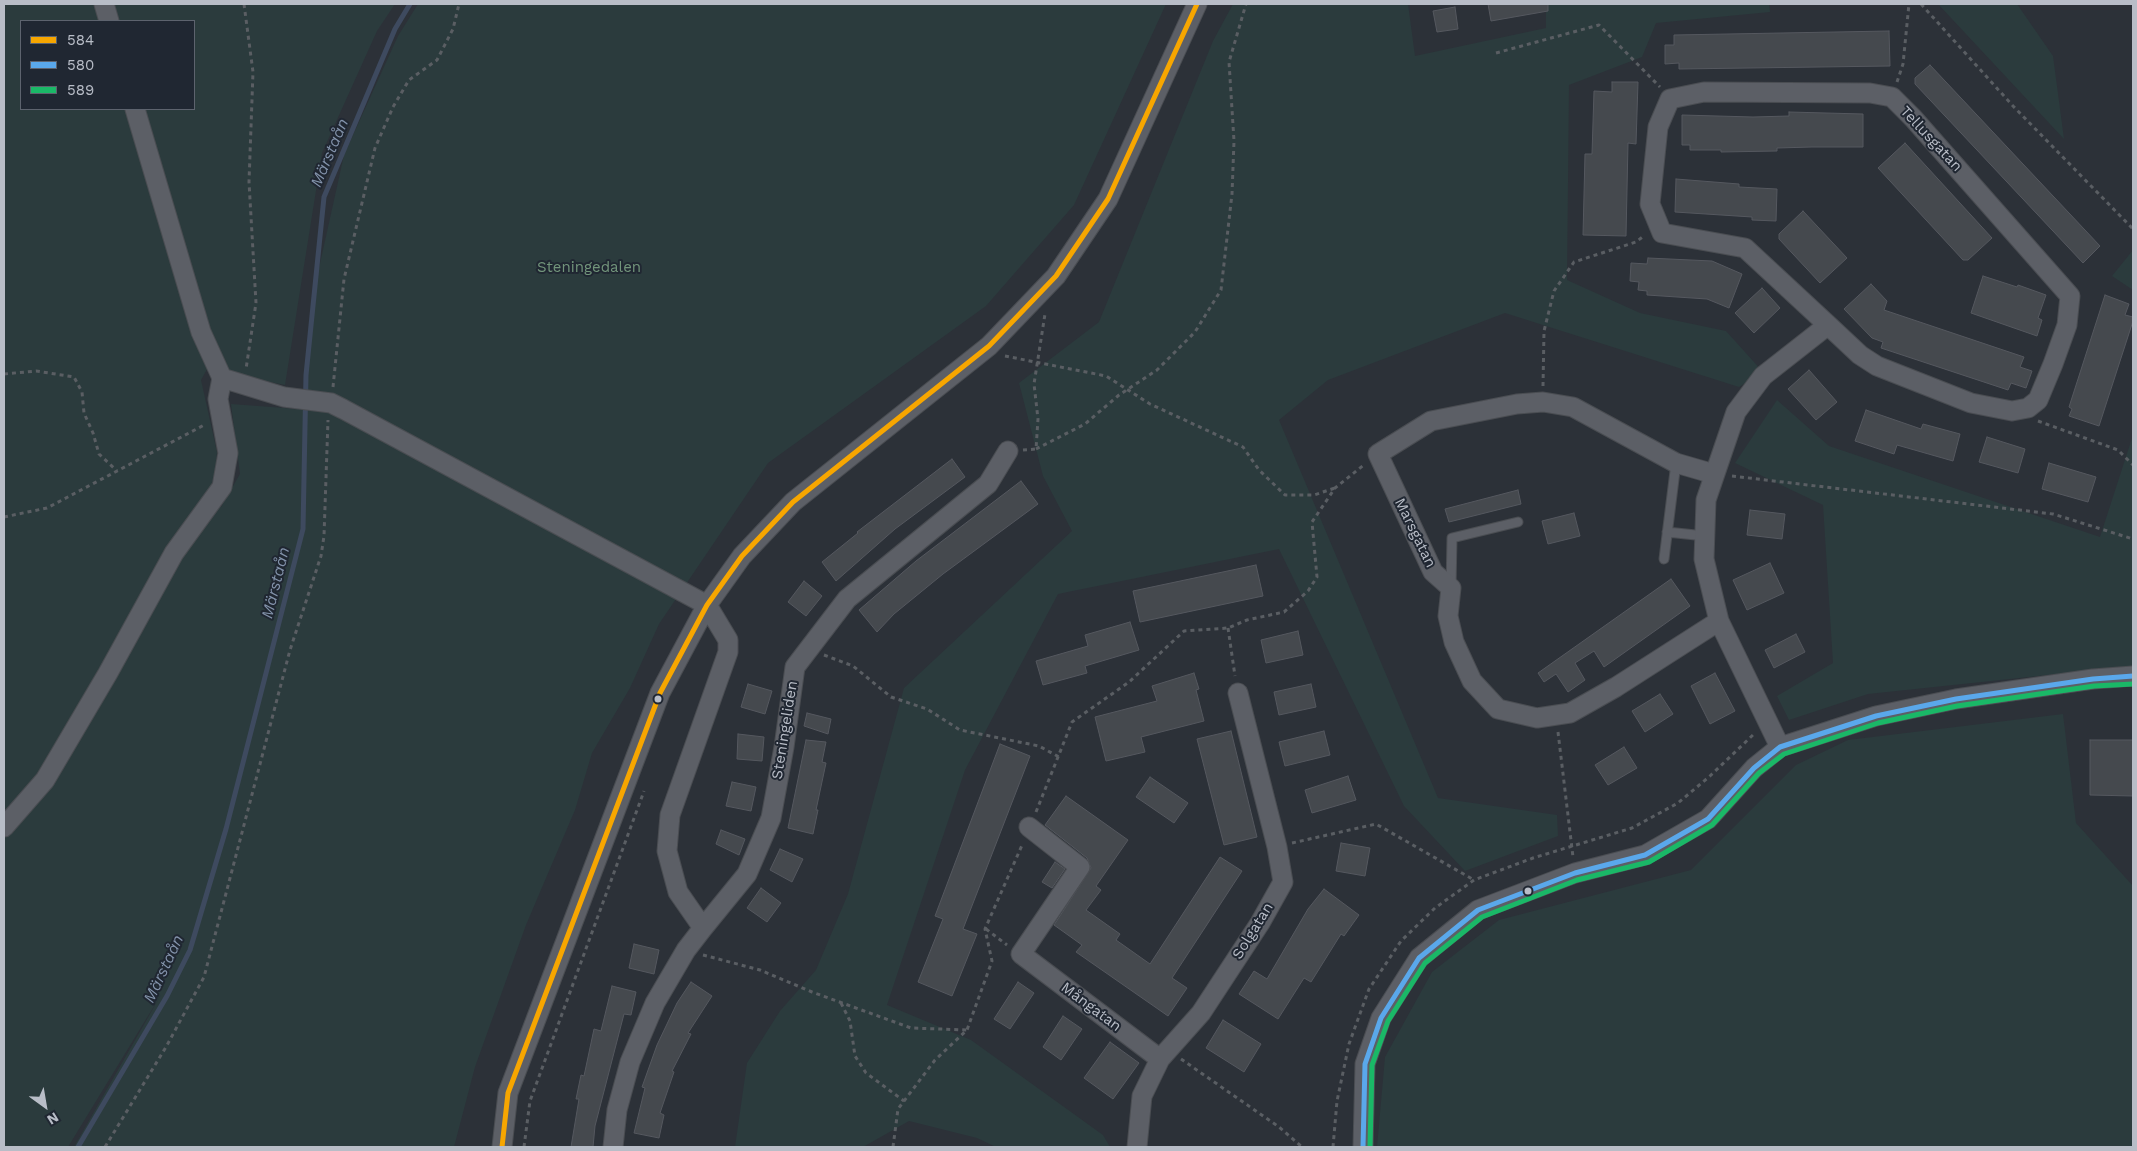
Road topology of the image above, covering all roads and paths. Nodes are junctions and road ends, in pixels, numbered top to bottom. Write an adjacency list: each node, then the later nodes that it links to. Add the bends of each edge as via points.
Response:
1 (104, 4): 8 (street)
2 (244, 4): 20 (path, via 253,72 249,182 256,303 246,368)
3 (459, 4): 23 (path, via 454,29 437,60 409,80 375,148 344,279)
4 (1196, 4): 41 (street, via 1108,199 1056,276 988,346 794,502 742,556)
5 (1246, 4): 21 (path, via 1229,62 1234,141 1232,194 1221,290 1196,332 1157,370)
6 (1909, 4): 10 (path, via 1903,64)
7 (1921, 4): 14 (path, via 2013,106)
8 (109, 20)
9 (1496, 53): 11 (path, via 1599,25)
10 (1892, 97): 11 (street, Tellusgatan, via 1704,92); 24 (street, Tellusgatan, via 2070,296 2067,324 2038,400 2028,408)
11 (1670, 99): 13 (street, via 1658,127 1650,204)
12 (135, 110): 20 (street, via 201,332)
13 (1658, 225): 16 (street, via 1662,233 1744,248); 22 (path, via 1636,242 1574,262 1554,291 1544,331)
14 (2133, 229)
15 (1038, 317): 18 (path, via 1045,311)
16 (1828, 325): 24 (street, via 1877,366 1971,403); 32 (street, via 1763,376 1736,412)
17 (1008, 349): 18 (path, via 1002,355)
18 (1038, 362): 21 (path, via 1106,376); 26 (path, via 1034,384 1038,419)
19 (4, 374): 31 (path, via 36,371 74,377 82,392 84,413 98,454)
20 (229, 381): 23 (street, via 284,396); 25 (street, via 218,399)
21 (1127, 389): 26 (path, via 1085,424); 33 (path, via 1150,404 1243,447 1259,470 1285,495 1314,495)
22 (1543, 402): 28 (street, via 1431,420); 29 (street, via 1573,407)
23 (329, 403): 41 (street); 64 (path, via 321,556 290,650 204,977)
24 (2012, 411): 30 (path, via 2118,450)
25 (220, 414): 31 (path); 51 (street, via 228,453 222,487 174,552 45,780)
26 (1036, 449): 27 (path)
27 (1008, 451): 44 (street, Steningeliden, via 988,484 847,599)
28 (1378, 454): 33 (path); 40 (street, Marsgatan, via 1432,572)
29 (1676, 463): 32 (street); 36 (lane)
30 (2133, 465)
31 (117, 471): 34 (path, via 46,508)
32 (1714, 474): 37 (street, via 1706,500); 38 (path, via 2053,514)
33 (1335, 488): 43 (path, via 1312,522 1317,577 1308,591 1284,612)
34 (4, 517)
35 (1518, 522): 40 (lane, via 1452,538)
36 (1667, 532): 37 (lane); 39 (lane)
37 (1705, 536): 42 (street, via 1704,559)
38 (2133, 539)
39 (1664, 559)
40 (1451, 588): 47 (street, via 1448,616 1454,642 1472,681 1498,709 1537,718)
41 (707, 605): 56 (street, via 728,640 728,652 670,815 667,851 678,892); 65 (street, via 660,693 508,1093)
42 (1719, 621): 47 (street, via 1616,687 1570,713); 48 (street)
43 (1228, 628): 46 (path); 49 (path, via 1184,631 1130,682 1072,722)
44 (808, 648): 49 (path, via 852,666 891,697 927,709 960,730 1039,746); 56 (street, Steningeliden, via 795,667 771,818 747,874)
45 (2133, 676): 48 (street, via 1947,701 1876,716)
46 (1238, 693): 53 (street, Solgatan)
47 (1556, 715): 54 (path)
48 (1780, 748): 54 (street, via 1754,768 1708,819 1645,855)
49 (1059, 757): 52 (path)
50 (645, 786): 66 (path, via 530,1101)
51 (4, 827)
52 (1029, 827): 57 (path); 59 (street, via 1080,867)
53 (1277, 847): 55 (path, via 1376,824); 62 (street, Solgatan, via 1283,882 1260,923 1200,1013)
54 (1575, 873): 71 (street, via 1478,910 1419,958 1381,1018 1365,1064)
55 (1474, 880)
56 (703, 928): 58 (street, Steningeliden)
57 (985, 929): 59 (path); 61 (path, via 992,961)
58 (686, 950): 60 (path, via 760,970); 67 (street, Steningeliden, via 655,1003 630,1062 617,1110)
59 (1021, 954): 62 (street, Mångatan)
60 (841, 1003): 61 (path, via 911,1028); 63 (path, via 850,1021 855,1056 866,1073)
61 (967, 1030): 63 (path, via 936,1060)
62 (1165, 1055): 69 (street, Solgatan, via 1142,1096); 70 (path, via 1278,1127)
63 (904, 1101): 68 (path, via 898,1109)
64 (105, 1147)
65 (502, 1147)
66 (524, 1147)
67 (613, 1147)
68 (893, 1147)
69 (1137, 1147)
70 (1302, 1147)
71 (1363, 1147)

